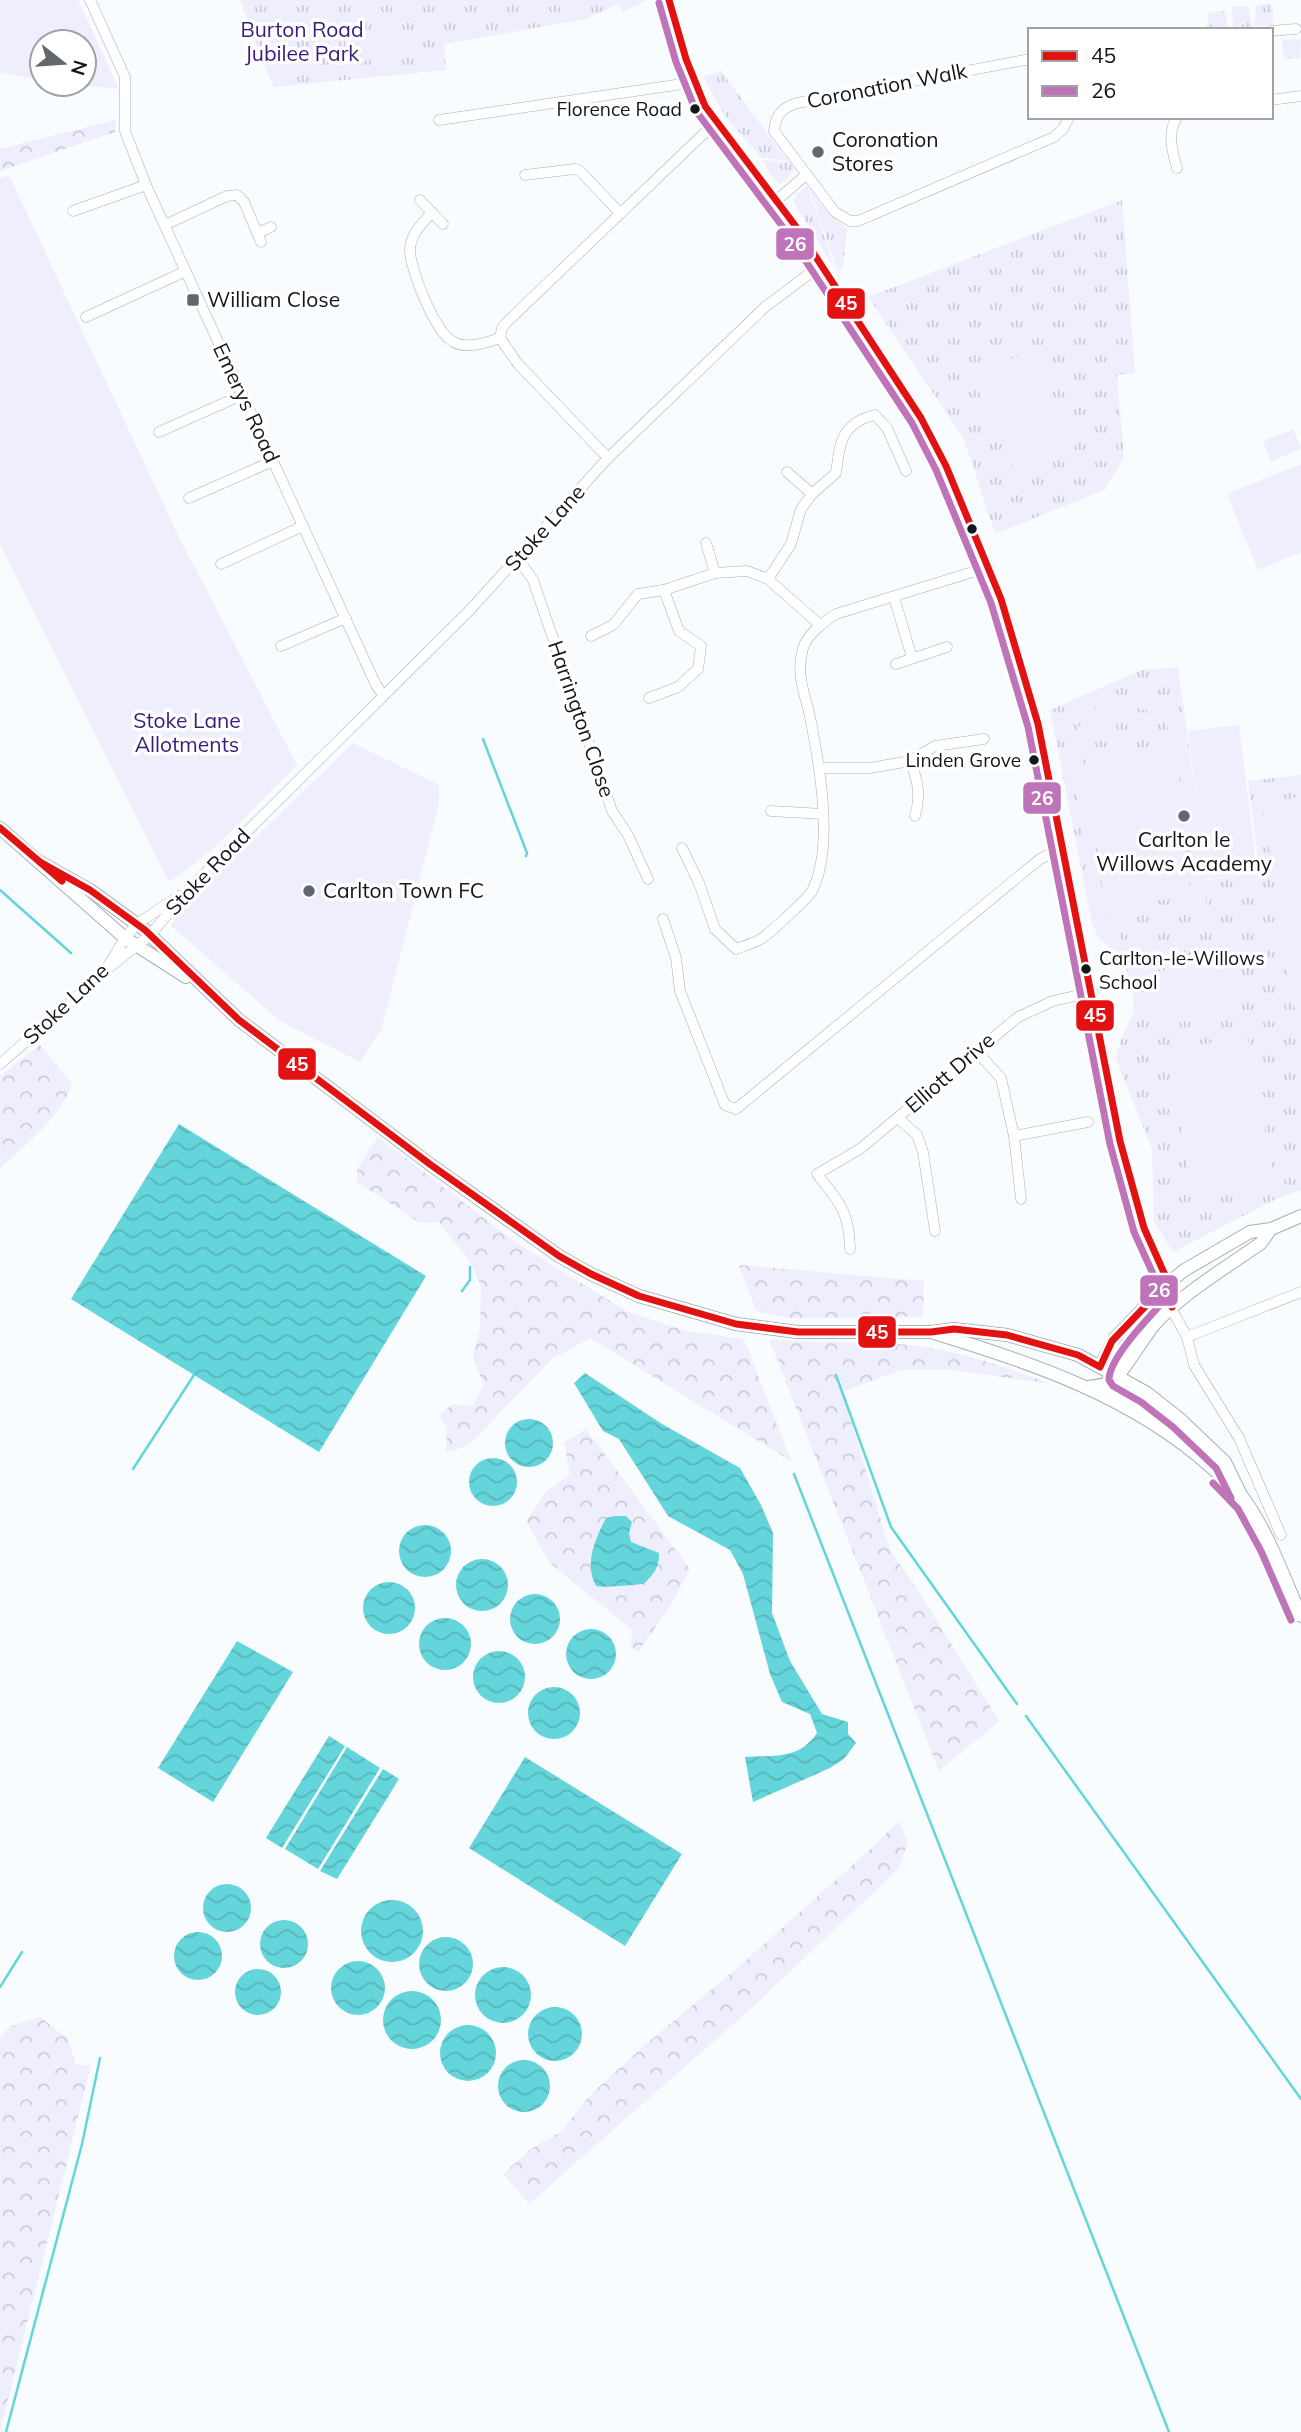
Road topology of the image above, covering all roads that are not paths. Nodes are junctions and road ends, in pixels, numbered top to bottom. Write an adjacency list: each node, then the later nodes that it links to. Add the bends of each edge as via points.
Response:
1 (104, 0): 3 (street)
2 (669, 0): 7 (street)
3 (92, 3): 17 (street, Emerys Road, via 125,77 125,131)
4 (1296, 29): 5 (street)
5 (1273, 31)
6 (1028, 59): 16 (street, Coronation Walk, via 785,107 777,116 774,131)
7 (692, 77): 12 (street, via 689,83); 13 (street)
8 (1301, 96): 9 (street)
9 (1273, 100)
10 (1068, 119): 16 (street, Coronation Walk, via 1055,137 858,222 835,212)
11 (1176, 119): 14 (street, via 1171,145)
12 (439, 120)
13 (716, 122): 19 (street); 22 (street)
14 (1177, 167)
15 (525, 175): 22 (street, via 580,171)
16 (806, 175): 19 (street)
17 (146, 186): 20 (street); 24 (street, Emerys Road)
18 (420, 200): 21 (street)
19 (778, 200): 26 (street)
20 (73, 211)
21 (432, 212): 23 (street); 29 (street, via 414,233 410,250 436,325 453,342 464,345)
22 (620, 214): 29 (street, via 507,322)
23 (443, 223)
24 (165, 225): 25 (street, via 237,195 259,237); 27 (street, Emerys Road)
25 (271, 227)
26 (821, 265): 32 (street, Stoke Lane, via 765,307); 42 (street, via 921,418)
27 (186, 271): 28 (street); 30 (street, Emerys Road)
28 (86, 317)
29 (500, 338): 32 (street, via 518,364)
30 (242, 395): 31 (street); 33 (street, Emerys Road)
31 (159, 432)
32 (608, 458): 40 (street, Stoke Lane)
33 (273, 461): 37 (street); 38 (street, Emerys Road)
34 (906, 471): 36 (street, via 887,428 875,415 858,419 841,439 836,473)
35 (787, 472): 36 (street)
36 (812, 494): 44 (street, via 801,509 791,544)
37 (189, 498)
38 (303, 526): 41 (street); 47 (street, Emerys Road)
39 (706, 543): 43 (street)
40 (518, 559): 54 (street, Stoke Lane); 67 (street, Harrington Close, via 533,580 612,811)
41 (221, 564)
42 (989, 567): 46 (street); 64 (street, via 1038,724)
43 (715, 573): 44 (street, via 747,571); 45 (street)
44 (768, 579): 48 (street)
45 (664, 590): 49 (street, via 638,594 613,625); 55 (street, via 679,631 701,646 698,668 678,687)
46 (894, 597): 48 (street, via 836,614); 52 (street)
47 (346, 618): 50 (street); 54 (street, Emerys Road)
48 (820, 625): 58 (street, via 804,646 799,677)
49 (591, 636)
50 (281, 646)
51 (947, 647): 52 (street)
52 (912, 658): 53 (street)
53 (896, 664)
54 (383, 695): 59 (street, Stoke Lane)
55 (649, 698)
56 (984, 739): 57 (street, via 935,746)
57 (910, 761): 58 (street, via 870,768); 60 (street, via 916,776 917,811)
58 (820, 768): 62 (street)
59 (278, 801): 68 (street, Stoke Road)
60 (930, 808)
61 (771, 811): 62 (street)
62 (823, 814): 65 (street, via 823,855 812,893 761,939 736,949 715,929)
63 (0, 828): 66 (main road)
64 (1063, 847): 69 (street, via 1040,859 736,1109 725,1105 680,991 676,958); 76 (street)
65 (682, 848)
66 (40, 862): 70 (main road); 72 (main road)
67 (648, 879)
68 (191, 887): 70 (street, Stoke Lane); 71 (street, Stoke Road)
69 (663, 919)
70 (137, 924): 71 (main road); 72 (street, Stoke Lane)
71 (150, 935): 73 (street, Stoke Road); 75 (main road)
72 (125, 938): 73 (main road); 74 (street, Stoke Lane)
73 (137, 947): 74 (street, Stoke Road); 75 (main road)
74 (106, 970): 78 (street, Stoke Lane)
75 (207, 990): 90 (main road, via 239,1020 431,1165 591,1274 639,1296 736,1324 799,1332)
76 (1092, 992): 77 (street, Elliott Drive, via 1053,1001 1018,1017); 87 (street, via 1118,1130 1154,1278)
77 (978, 1052): 79 (street, Elliott Drive); 81 (street, via 1000,1078)
78 (0, 1064)
79 (898, 1118): 85 (street, via 917,1135 923,1152); 86 (street, Elliott Drive, via 860,1149 817,1174 842,1206)
80 (1088, 1122): 81 (street)
81 (1014, 1136): 82 (street)
82 (1021, 1199)
83 (1301, 1216): 84 (main road)
84 (1271, 1229): 87 (main road, via 1250,1232 1198,1261); 89 (main road, via 1261,1243)
85 (935, 1230)
86 (850, 1249)
87 (1165, 1287): 89 (street); 92 (main road, via 1112,1341)
88 (1301, 1292): 91 (street)
89 (1172, 1307): 91 (street); 93 (main road, via 1140,1343)
90 (931, 1332): 92 (main road, via 954,1329 1007,1335 1078,1355); 95 (main road)
91 (1186, 1337): 97 (street, via 1194,1365)
92 (1100, 1367): 93 (main road); 94 (main road)
93 (1119, 1377): 94 (main road); 99 (main road, via 1180,1419 1225,1462)
94 (1103, 1385): 95 (main road); 96 (main road, via 1171,1428)
95 (1086, 1387): 96 (main road)
96 (1176, 1439): 99 (main road)
97 (1251, 1464): 98 (street); 100 (street)
98 (1241, 1469)
99 (1243, 1498): 101 (main road)
100 (1280, 1535)
101 (1301, 1616)

